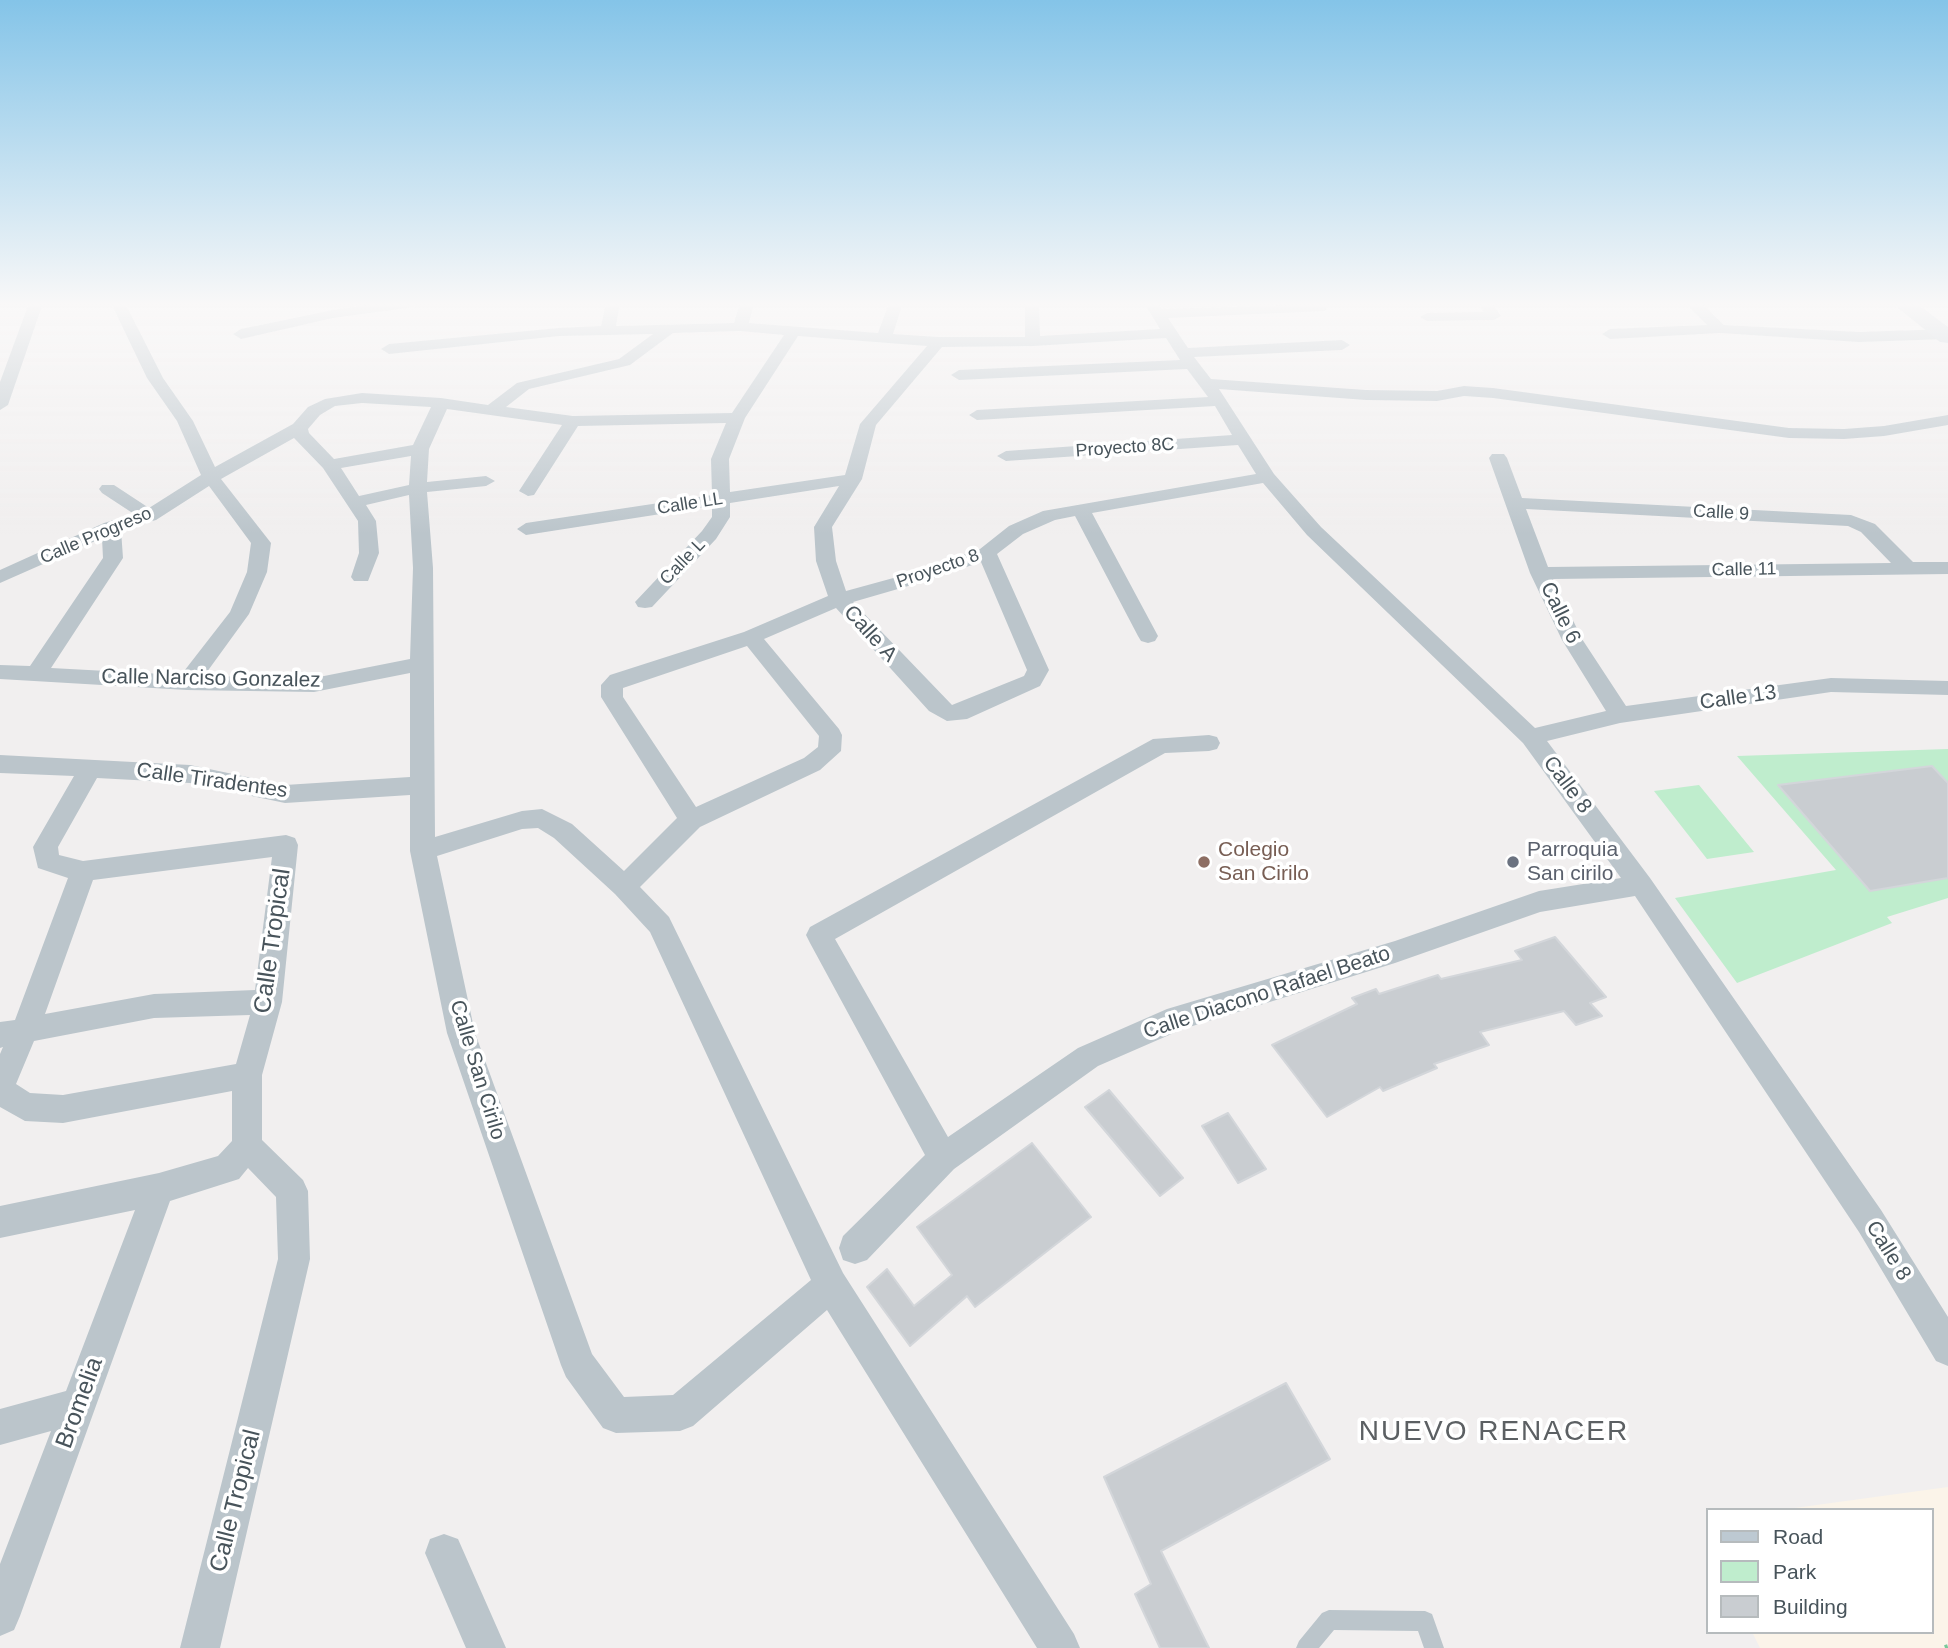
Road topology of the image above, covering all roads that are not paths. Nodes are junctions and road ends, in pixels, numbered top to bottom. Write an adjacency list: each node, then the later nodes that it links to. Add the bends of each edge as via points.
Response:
1 (9, 380): 10 (street)
2 (157, 380): 22 (street, via 185,421)
3 (549, 380): 11 (street, via 523,386)
4 (762, 380): 13 (street, Calle L)
5 (905, 380): 24 (street, Calle A, via 868,424)
6 (1088, 380): 12 (street)
7 (1203, 380): 17 (street, Calle 8)
8 (1305, 380): 14 (street, via 1366,395 1483,392 1789,433 1884,431)
9 (441, 403): 11 (street, Calle Progreso); 16 (street, Calle Progreso, via 362,398 331,402 314,411); 18 (street, Calle San Cirilo)
10 (0, 405)
11 (493, 409): 15 (street, Calle Progreso)
12 (977, 415)
13 (737, 418): 15 (street, Calle Progreso); 29 (street, Calle L, via 720,459)
14 (1948, 420)
15 (573, 421): 28 (street)
16 (299, 428): 21 (street); 22 (street, Calle Progreso)
17 (1244, 439): 19 (street, Proyecto 8C); 23 (street, Calle 8)
18 (420, 449): 21 (street); 26 (street, Calle San Cirilo)
19 (1006, 456)
20 (1498, 458): 31 (street, Calle 6)
21 (330, 465): 30 (street)
22 (211, 477): 33 (street, Calle Progreso); 49 (street, via 261,543 257,572 239,614)
23 (1267, 477): 32 (street, Proyecto 8); 52 (street, Calle 8, via 1314,531)
24 (853, 478): 29 (street, Calle LL); 42 (street, Calle A, via 823,527 826,561)
25 (486, 481): 26 (street)
26 (418, 488): 30 (street); 46 (street, Calle San Cirilo, via 423,568)
27 (108, 489): 33 (street)
28 (527, 491)
29 (720, 499): 35 (street, Calle LL); 43 (street, Calle L, via 721,517 709,535)
30 (356, 502): 40 (street, via 367,521 369,553)
31 (1516, 503): 38 (street, Calle 9, via 1851,521 1868,528); 39 (street, Calle 6)
32 (1080, 510): 36 (street, Proyecto 8, via 1050,515 1016,530); 44 (street)
33 (149, 516): 34 (street, Calle Progreso)
34 (111, 527): 41 (street, Calle Progreso); 48 (street, via 113,558)
35 (526, 528)
36 (987, 553): 42 (street, Proyecto 8); 42 (street, Calle A, via 1038,670 1032,681 959,713 941,711)
37 (1948, 568): 38 (street, Calle 11)
38 (1908, 569): 39 (street, Calle 11)
39 (1540, 573): 51 (street, Calle 6, via 1572,640)
40 (360, 577)
41 (0, 578)
42 (839, 599): 45 (street, Proyecto 8)
43 (645, 602)
44 (1149, 636)
45 (751, 637): 57 (street, via 831,735 829,751 811,764); 57 (street, Proyecto 8, via 612,685 612,697)
46 (421, 664): 49 (street, Calle Narciso Gonzalez, via 314,685); 56 (street, Calle San Cirilo)
47 (0, 672): 48 (street, Calle Narciso Gonzalez)
48 (36, 674): 49 (street, Calle Narciso Gonzalez)
49 (187, 683)
50 (1948, 688): 51 (street, Calle 13, via 1831,685)
51 (1620, 715): 52 (street, Calle 13)
52 (1531, 737): 60 (street, Calle 8)
53 (1209, 743): 67 (street, via 1161,745 819,935)
54 (0, 764): 55 (street, Calle Tiradentes)
55 (90, 767): 56 (street, Calle Tiradentes, via 190,774 285,794); 59 (street, Calle Tropical, via 45,847 47,861)
56 (424, 785): 58 (street, Calle San Cirilo)
57 (691, 820): 61 (street)
58 (423, 851): 61 (street, via 542,818 563,831); 71 (street, Calle San Cirilo, via 461,1033 578,1365 616,1415 680,1413)
59 (83, 871): 62 (street, Calle Tropical, via 286,845); 63 (street)
60 (1641, 885): 67 (street, Calle Diacono Rafael Beato, via 1539,902 1395,952 1177,1018 1088,1057); 72 (street, Calle 8, via 1870,1222)
61 (624, 887): 71 (street, via 660,925)
62 (268, 1002): 63 (street, via 154,1006); 64 (street, Calle Tropical)
63 (12, 1032): 65 (street)
64 (247, 1075): 65 (street, via 63,1109 26,1107); 66 (street, Calle Tropical)
65 (0, 1089)
66 (247, 1146): 68 (street, via 228,1168); 77 (street, Calle Tropical, via 292,1191 294,1259)
67 (943, 1158): 70 (street, Calle Diacono Rafael Beato)
68 (159, 1189): 69 (street); 73 (street, Bromelia)
69 (0, 1222)
70 (855, 1248)
71 (831, 1286): 79 (street)
72 (1948, 1349)
73 (80, 1405): 74 (street); 76 (street, Bromelia)
74 (0, 1427)
75 (444, 1553): 78 (street)
76 (0, 1616)
77 (200, 1648)
78 (486, 1648)
79 (1060, 1648)
80 (1306, 1648): 81 (lane, via 1329,1620 1425,1621)
81 (1434, 1648)

